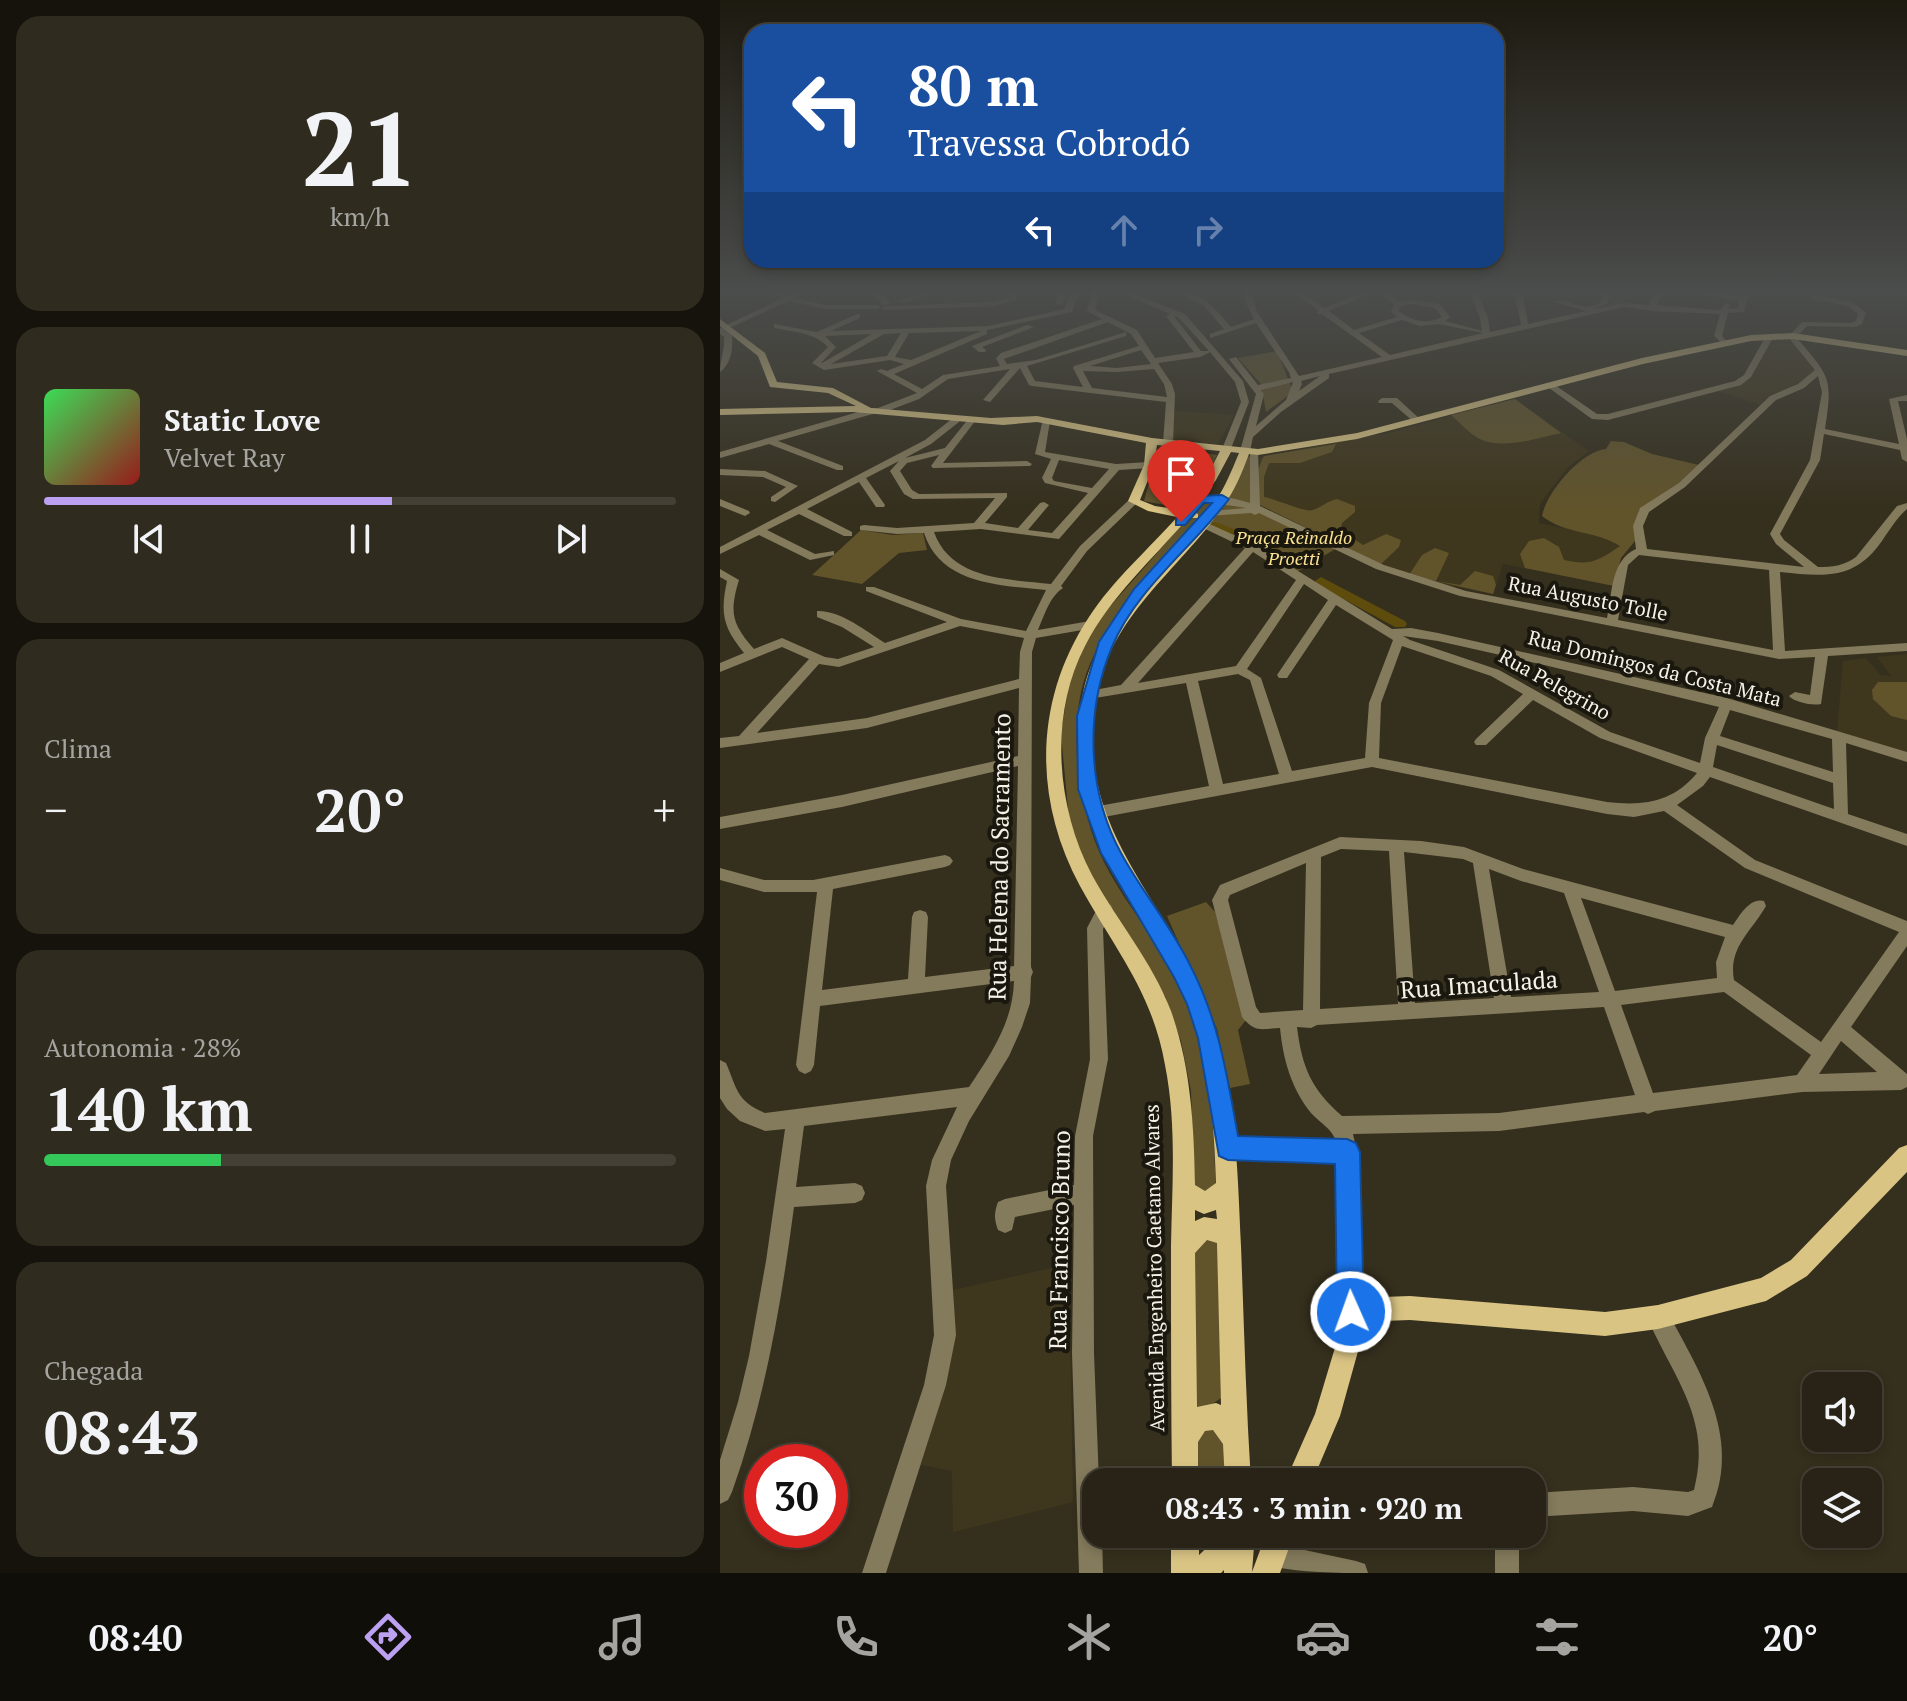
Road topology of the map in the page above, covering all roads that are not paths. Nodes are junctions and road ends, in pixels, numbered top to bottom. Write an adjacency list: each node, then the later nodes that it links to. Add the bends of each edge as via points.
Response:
1 (765, 364): 32 (main road, via 773,385 828,390)
2 (819, 364): 20 (street)
3 (826, 364): 20 (street)
4 (857, 364): 20 (street)
5 (873, 364): 24 (street)
6 (909, 364): 24 (street)
7 (1024, 364): 19 (street)
8 (1089, 364): 21 (street)
9 (1152, 364): 21 (street)
10 (1155, 364): 35 (street)
11 (1224, 364): 39 (street, via 1242,386)
12 (1238, 364): 29 (street)
13 (1289, 364): 26 (street)
14 (1361, 364): 23 (street)
15 (1635, 364): 28 (main road)
16 (1754, 364): 28 (street, via 1738,383 1608,417 1595,417)
17 (1816, 364): 22 (street)
18 (1004, 366): 19 (street); 31 (street, via 946,377)
19 (1019, 366): 30 (street, via 1032,383); 34 (street)
20 (821, 367)
21 (1077, 368): 30 (street)
22 (1820, 370): 25 (street); 27 (street)
23 (1333, 371): 26 (street); 36 (street)
24 (887, 374): 31 (street)
25 (1811, 378): 27 (street); 89 (street, via 1773,398 1682,485 1644,510 1638,526)
26 (1296, 379): 29 (street); 36 (street, via 1298,389)
27 (1824, 382): 48 (street)
28 (1549, 385): 47 (main road)
29 (1258, 388): 38 (street, Avenida Engenheiro Caetano Alvares); 39 (street, Avenida Engenheiro Caetano Alvares)
30 (1089, 390): 35 (street)
31 (922, 392): 40 (street)
32 (845, 397): 40 (main road); 42 (main road)
33 (1907, 398): 54 (street, via 1893,399)
34 (987, 400)
35 (1171, 400): 52 (street)
36 (1290, 401): 43 (street)
37 (1382, 401): 47 (street, via 1394,400)
38 (1259, 406): 43 (street); 50 (street, Avenida Engenheiro Caetano Alvares)
39 (1244, 408): 49 (street, Avenida Engenheiro Caetano Alvares)
40 (875, 410): 42 (main road); 44 (main road)
41 (720, 412): 42 (main road)
42 (850, 415): 51 (street); 57 (street)
43 (1267, 419): 50 (street); 56 (street)
44 (956, 420): 45 (main road); 65 (street)
45 (972, 420): 46 (main road); 55 (street)
46 (1043, 421): 53 (main road); 58 (street, via 1038,452)
47 (1418, 421): 56 (main road, via 1357,436)
48 (1821, 431): 54 (street); 92 (street, via 1815,460 1775,529 1780,542)
49 (1234, 434): 56 (main road); 56 (street, Avenida Engenheiro Caetano Alvares)
50 (1251, 436): 56 (street, Avenida Engenheiro Caetano Alvares)
51 (770, 441): 57 (street); 63 (street)
52 (1168, 443): 53 (main road); 56 (main road)
53 (1153, 446): 61 (main road, Rua Helena do Sacramento)
54 (1904, 448): 59 (street)
55 (950, 450): 60 (street, via 936,466); 80 (street, via 904,461 895,471 917,497 1003,495)
56 (1245, 451): 68 (main road, Avenida Engenheiro Caetano Alvares); 69 (main road, Avenida Engenheiro Caetano Alvares); 75 (street)
57 (720, 453)
58 (1056, 457): 62 (street); 66 (street, via 1049,482)
59 (1907, 459)
60 (1027, 464)
61 (1149, 465): 62 (street); 71 (main road, Rua Helena do Sacramento)
62 (1116, 467): 66 (street)
63 (840, 468)
64 (720, 472): 67 (street, via 762,473 793,486)
65 (861, 478): 72 (street); 76 (street)
66 (1095, 492): 84 (street, via 1055,537)
67 (775, 499)
68 (1201, 499): 69 (street, Rua Augusto Tolle); 78 (main road, Avenida Engenheiro Caetano Alvares)
69 (1222, 499): 75 (street, Rua Augusto Tolle); 79 (main road, Avenida Engenheiro Caetano Alvares)
70 (720, 502): 77 (street)
71 (1139, 503): 78 (main road); 86 (main road, via 1156,521); 95 (street, Rua Helena do Sacramento, via 1095,533)
72 (880, 505)
73 (1044, 505): 84 (street)
74 (1907, 506): 92 (street, via 1855,563)
75 (1255, 509): 79 (street, Rua Augusto Tolle); 100 (street, Rua Augusto Tolle, via 1422,583)
76 (800, 510): 83 (street); 85 (street)
77 (745, 513)
78 (1186, 516): 79 (main road); 86 (main road, Avenida Engenheiro Caetano Alvares)
79 (1207, 519): 87 (street, Rua Pelegrino); 117 (main road, Avenida Engenheiro Caetano Alvares, via 1123,612 1099,659)
80 (977, 526): 82 (street); 84 (street)
81 (864, 528): 82 (street)
82 (928, 529): 95 (street, via 936,553 953,566 994,579)
83 (760, 531): 88 (street); 90 (street, via 814,558)
84 (1021, 531)
85 (848, 534)
86 (1158, 546): 101 (main road, Avenida Engenheiro Caetano Alvares)
87 (1252, 547): 94 (street, Rua Pelegrino); 115 (street)
88 (720, 551)
89 (1642, 552): 91 (street); 100 (street, via 1623,564)
90 (830, 553)
91 (1774, 566): 92 (street); 108 (street)
92 (1814, 569)
93 (720, 572): 107 (street, via 733,580 725,598 727,628)
94 (1299, 575): 97 (street, Rua Pelegrino); 111 (street)
95 (1057, 588): 102 (street, Rua Helena do Sacramento)
96 (870, 589): 99 (street)
97 (1335, 598): 103 (street, Rua Pelegrino); 112 (street)
98 (821, 614): 105 (street)
99 (959, 622): 102 (street); 105 (street)
100 (1612, 623): 108 (street, Rua Augusto Tolle)
101 (1090, 625): 102 (street); 145 (main road, Avenida Engenheiro Caetano Alvares, via 1064,681 1054,757 1071,847)
102 (1029, 635): 114 (street, Rua Helena do Sacramento)
103 (1395, 636): 116 (street, Rua Pelegrino, via 1483,668); 119 (street, Rua Domingos da Costa Mata, via 1402,632 1460,643); 127 (street, via 1375,703)
104 (1907, 647): 106 (street, Rua Augusto Tolle)
105 (884, 648): 109 (street, via 839,663)
106 (1822, 653): 108 (street, Rua Augusto Tolle); 118 (street, via 1816,701)
107 (752, 654): 109 (street, via 782,642); 110 (street)
108 (1779, 655)
109 (817, 658): 122 (street)
110 (720, 668)
111 (1240, 670): 113 (street); 129 (street, via 1255,678)
112 (1283, 675)
113 (1191, 679): 115 (street); 131 (street)
114 (1026, 682): 122 (street, via 867,723); 126 (street, Rua Helena do Sacramento)
115 (1124, 690): 117 (street)
116 (1531, 694): 123 (street); 128 (street, Rua Pelegrino, via 1605,735)
117 (1089, 695): 133 (main road, Avenida Engenheiro Caetano Alvares, via 1084,770)
118 (1795, 696)
119 (1727, 703): 120 (street, Rua Domingos da Costa Mata); 121 (street)
120 (1839, 736): 125 (street, Rua Domingos da Costa Mata); 130 (street)
121 (1712, 738): 128 (street); 130 (street)
122 (742, 741): 124 (street)
123 (1481, 742)
124 (720, 743)
125 (1907, 757)
126 (1026, 759): 135 (street); 150 (street, Rua Helena do Sacramento)
127 (1372, 762): 129 (street); 132 (street, via 1607,808 1634,811)
128 (1705, 770): 132 (street); 134 (street, Rua Pelegrino)
129 (1287, 776): 131 (street)
130 (1840, 780): 134 (street)
131 (1217, 789): 133 (street)
132 (1666, 805): 147 (street, via 1750,864)
133 (1093, 813): 169 (main road, Avenida Engenheiro Caetano Alvares, via 1198,1004)
134 (1841, 817): 136 (street, Rua Pelegrino)
135 (720, 823)
136 (1907, 840)
137 (1396, 846): 138 (street, via 1340,843); 139 (street); 156 (street)
138 (1314, 855): 157 (street); 158 (street, Rua Imaculada, via 1225,890 1221,904 1250,1017)
139 (1480, 859): 143 (street); 155 (street)
140 (945, 861): 142 (street)
141 (720, 874): 142 (street, via 764,886)
142 (826, 883): 153 (street)
143 (1570, 889): 148 (street); 154 (street)
144 (1758, 906): 148 (street)
145 (1105, 910): 173 (main road, Avenida Engenheiro Caetano Alvares, via 1148,982 1168,1033 1181,1108); 175 (street, Rua Francisco Bruno, via 1095,928 1099,1059 1084,1136)
146 (920, 917): 152 (street)
147 (1907, 930): 149 (street)
148 (1735, 933): 151 (street, via 1723,959)
149 (1902, 953): 159 (street)
150 (1025, 972): 152 (street); 165 (street, Rua Helena do Sacramento, via 1013,1031)
151 (1726, 984): 154 (street, Rua Imaculada); 160 (street)
152 (916, 985): 153 (street)
153 (815, 999): 161 (street)
154 (1610, 999): 155 (street, Rua Imaculada); 166 (street)
155 (1504, 1006): 156 (street, Rua Imaculada)
156 (1407, 1013): 157 (street, Rua Imaculada)
157 (1311, 1020): 158 (street, Rua Imaculada)
158 (1288, 1021): 168 (street, via 1295,1073 1321,1110)
159 (1840, 1029): 160 (street); 164 (street)
160 (1822, 1053): 163 (street)
161 (805, 1065)
162 (720, 1069): 167 (street, via 727,1097 738,1109 765,1122)
163 (1802, 1083): 164 (street); 166 (street)
164 (1903, 1083)
165 (972, 1096): 167 (street); 194 (street, Rua Helena do Sacramento, via 946,1144 936,1186 945,1310 940,1363)
166 (1648, 1105): 168 (street, via 1499,1122)
167 (796, 1120): 176 (street)
168 (1340, 1125): 170 (street)
169 (1228, 1148): 170 (street); 172 (main road, Avenida Engenheiro Caetano Alvares)
170 (1347, 1152): 181 (street)
171 (1904, 1165): 180 (main road, via 1784,1281)
172 (1227, 1188): 173 (main road, via 1204,1203); 178 (main road, Avenida Engenheiro Caetano Alvares)
173 (1183, 1191): 179 (main road, Avenida Engenheiro Caetano Alvares)
174 (855, 1193): 176 (street)
175 (1084, 1193): 177 (street, via 1005,1209); 195 (street, Rua Francisco Bruno)
176 (785, 1198): 187 (street, via 739,1446)
177 (1005, 1223)
178 (1229, 1238): 179 (main road, via 1204,1228); 183 (main road, Avenida Engenheiro Caetano Alvares)
179 (1183, 1250): 182 (main road, Avenida Engenheiro Caetano Alvares)
180 (1658, 1317): 181 (main road, via 1605,1324 1382,1309); 188 (street, via 1710,1421 1713,1451 1704,1499 1688,1504 1633,1499)
181 (1352, 1330): 186 (main road, via 1327,1416)
182 (1185, 1439): 183 (main road, via 1197,1420 1216,1416 1226,1423); 184 (main road, Avenida Engenheiro Caetano Alvares)
183 (1236, 1444): 185 (main road, Avenida Engenheiro Caetano Alvares)
184 (1185, 1468)
185 (1237, 1468)
186 (1304, 1468)
187 (720, 1492)
188 (1546, 1504)
189 (1185, 1548): 196 (main road)
190 (1227, 1548): 197 (main road)
191 (1240, 1548): 198 (main road)
192 (1507, 1548): 200 (street)
193 (1273, 1554): 199 (street)
194 (874, 1573)
195 (1091, 1573)
196 (1185, 1573)
197 (1201, 1573)
198 (1238, 1573)
199 (1356, 1573)
200 (1507, 1573)

